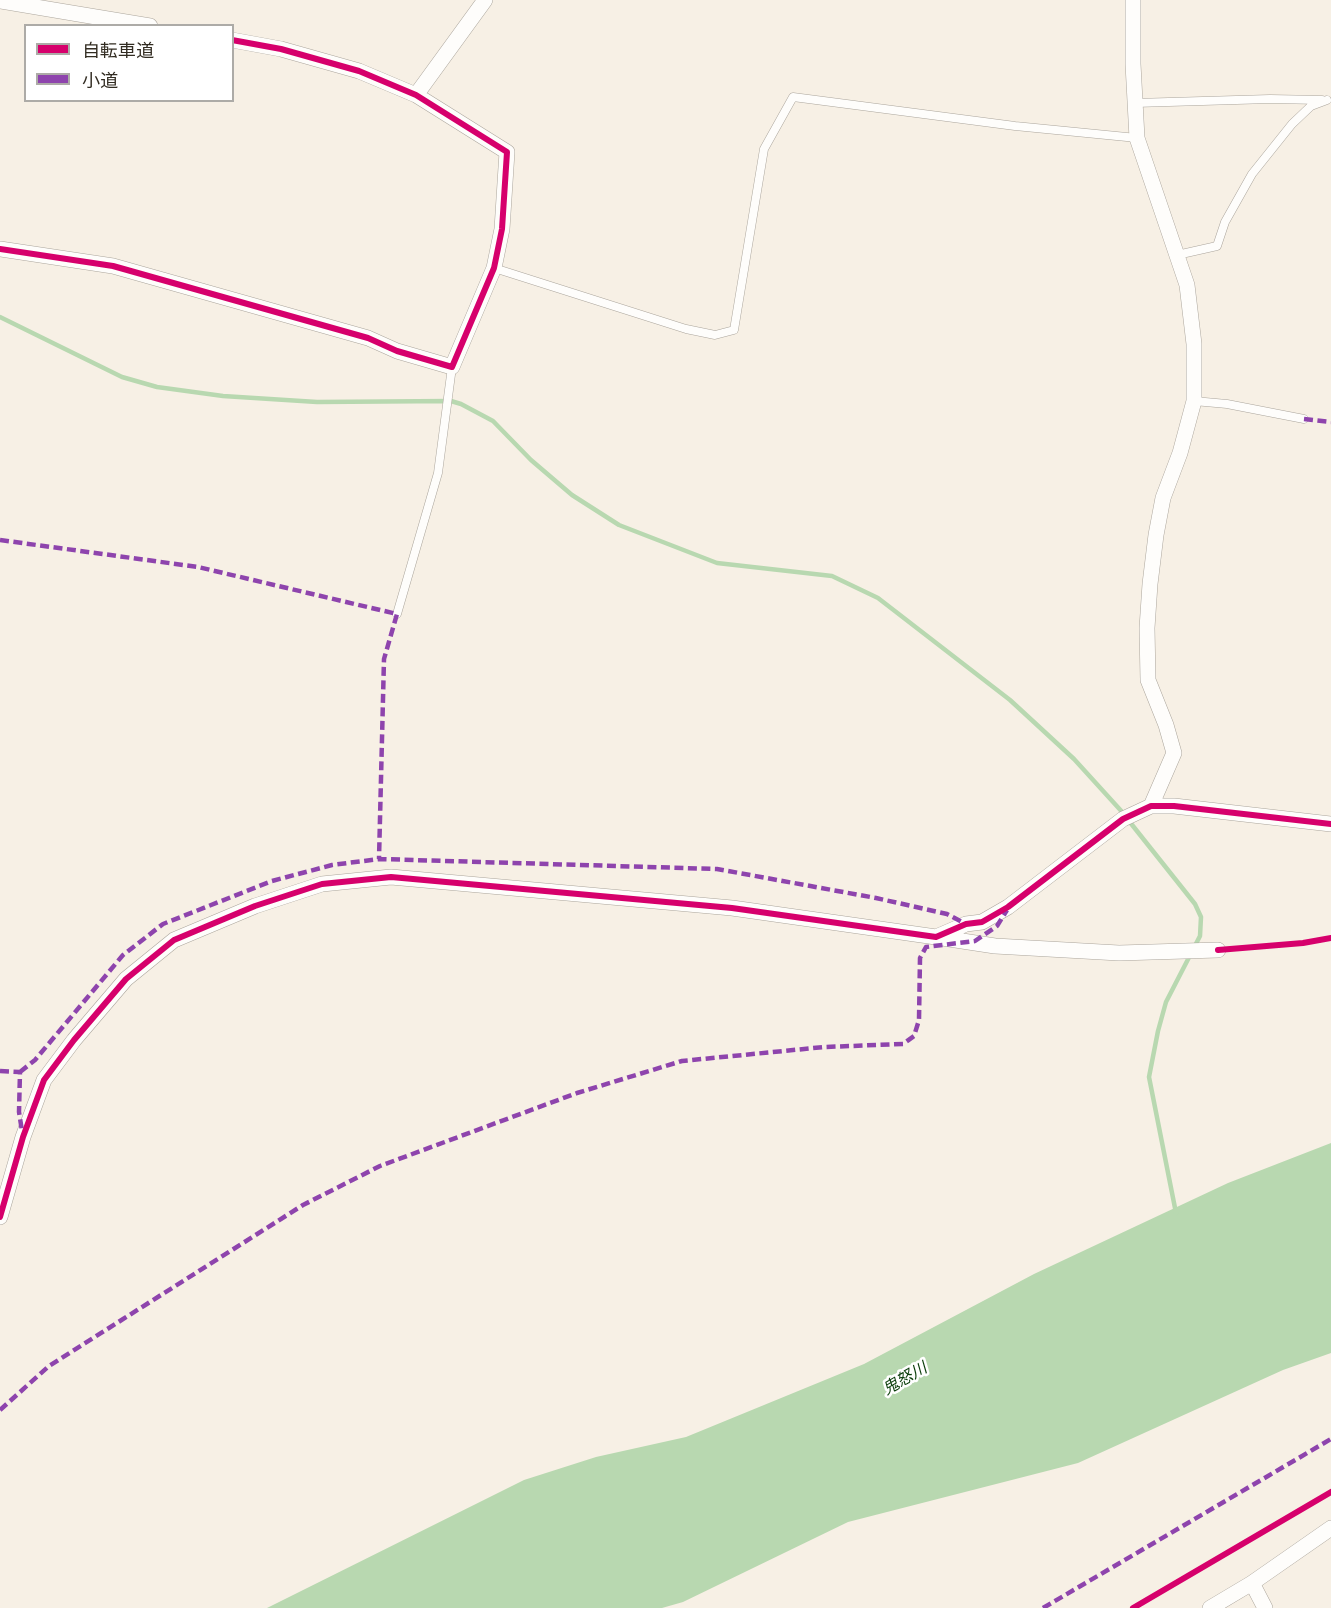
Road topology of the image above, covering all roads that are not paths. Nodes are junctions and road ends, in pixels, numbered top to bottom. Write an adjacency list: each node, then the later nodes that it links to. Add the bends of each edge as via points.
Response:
1 (485, 0): 6 (street)
2 (1133, 0): 8 (street)
3 (0, 2): 4 (street)
4 (138, 24)
5 (234, 40): 6 (street, via 359,71)
6 (417, 95): 12 (street, via 507,152 502,229)
7 (1329, 100): 8 (lane); 11 (lane, via 1311,106 1292,123 1252,174 1225,222 1217,246)
8 (1135, 103): 9 (street)
9 (1137, 138): 11 (street); 12 (lane, via 793,97 764,149 734,330 715,335)
10 (0, 249): 13 (street, via 113,266 368,338)
11 (1177, 255): 14 (street, via 1191,310)
12 (494, 268): 13 (street)
13 (452, 368): 16 (lane, via 438,473)
14 (1194, 401): 15 (lane); 17 (street, via 1155,535 1147,628 1148,680 1174,753)
15 (1304, 419)
16 (397, 614)
17 (1151, 807): 18 (street, via 1174,806); 19 (street, via 1123,819 1008,907 982,922 966,924)
18 (1331, 825)
19 (936, 937): 20 (street, via 995,946 1119,953); 21 (street, via 732,908 391,877 322,884 255,906 174,940 126,979 44,1080)
20 (1218, 950)
21 (0, 1217)
22 (1331, 1528): 23 (street)
23 (1252, 1583): 24 (street); 25 (street)
24 (1210, 1608)
25 (1265, 1608)

